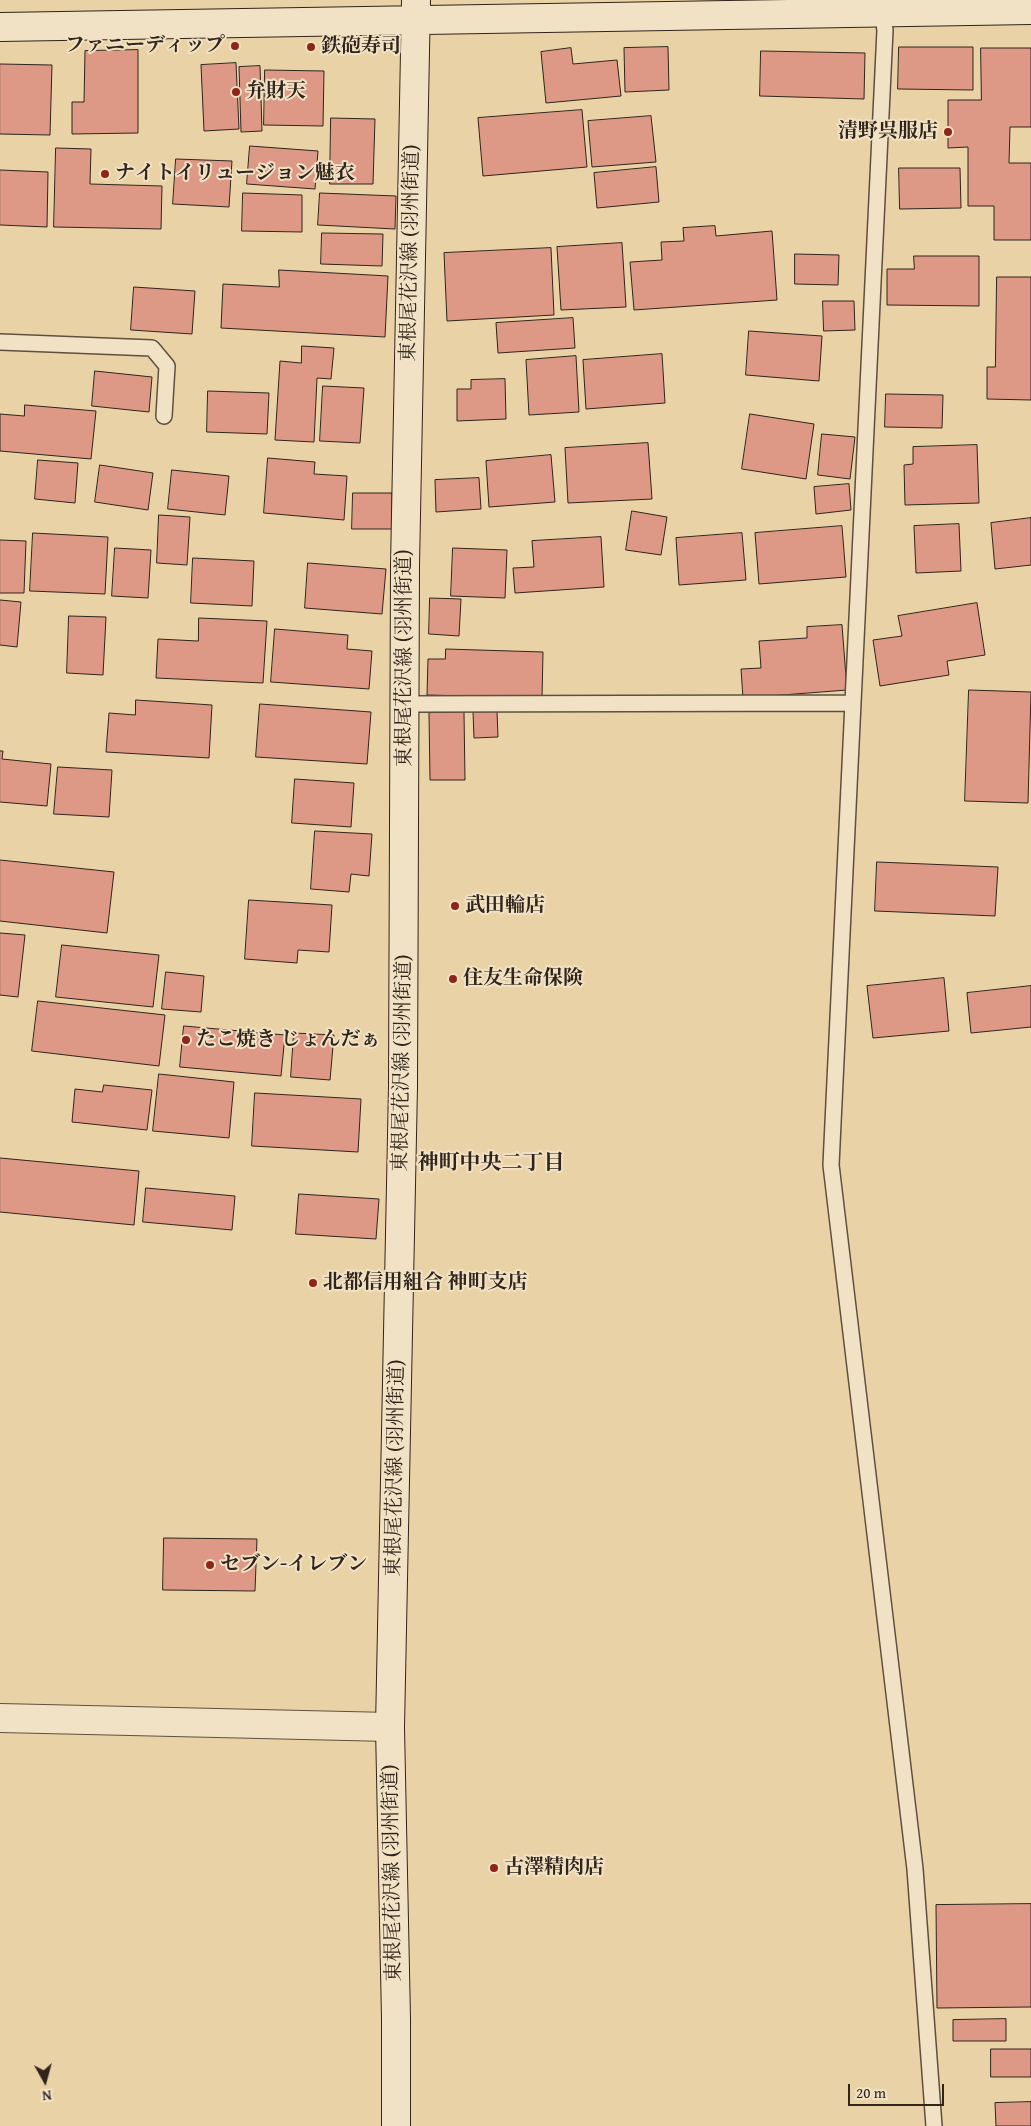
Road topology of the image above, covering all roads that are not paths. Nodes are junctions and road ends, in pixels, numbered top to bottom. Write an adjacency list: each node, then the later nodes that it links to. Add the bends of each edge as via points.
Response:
1 (900, 8): 2 (main road); 3 (main road); 7 (lane, via 885,30)
2 (416, 10): 4 (main road); 8 (main road, 東根尾花沢線 (羽州街道))
3 (1031, 10)
4 (0, 27)
5 (0, 342): 6 (lane, via 152,348 167,366)
6 (164, 416)
7 (853, 703): 8 (lane); 12 (lane, via 832,1165 916,1870)
8 (405, 704): 10 (main road, 東根尾花沢線 (羽州街道), via 403,1086)
9 (0, 1718): 10 (main road)
10 (390, 1727): 11 (main road, 東根尾花沢線 (羽州街道))
11 (396, 2126)
12 (934, 2126)

